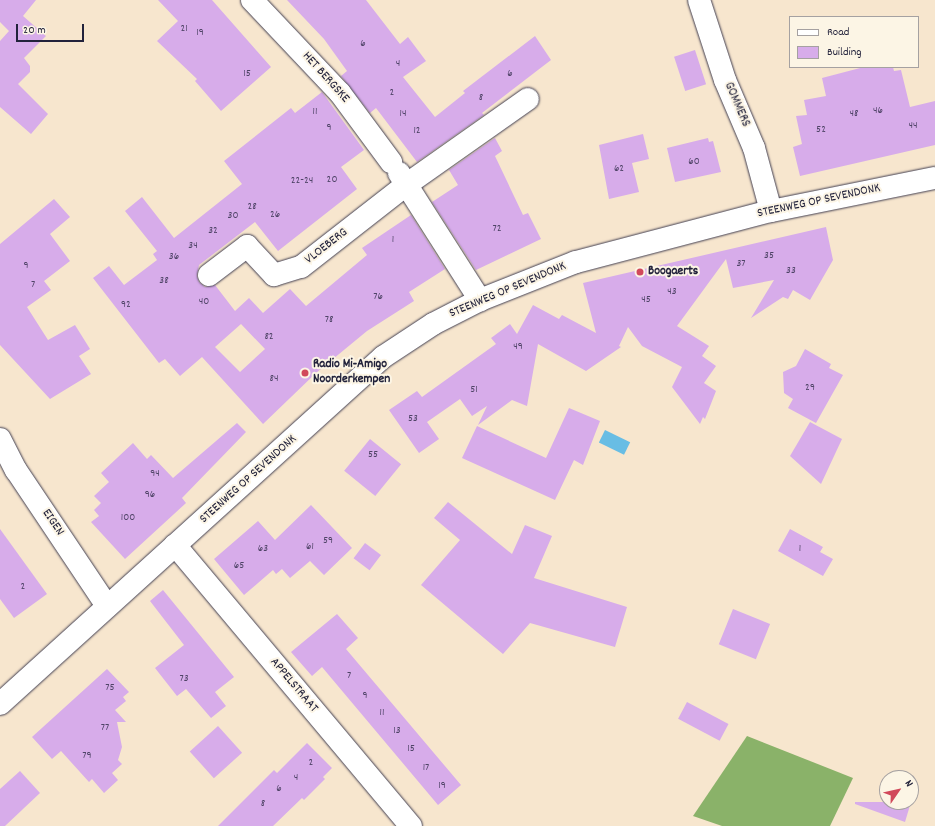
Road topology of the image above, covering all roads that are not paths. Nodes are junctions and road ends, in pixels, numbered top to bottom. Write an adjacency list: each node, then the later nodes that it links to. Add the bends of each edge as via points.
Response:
1 (252, 0): 4 (street, HET BERGSKE, via 340,93)
2 (699, 0): 7 (street, GOMMERS, via 725,80 754,148)
3 (528, 99): 6 (street, VLOEBERG)
4 (391, 162)
5 (935, 178): 7 (street, STEENWEG OP SEVENDONK)
6 (406, 185): 8 (street, VLOEBERG, via 399,173); 9 (street, VLOEBERG, via 300,267 274,275 247,246); 10 (street, VLOEBERG)
7 (771, 211): 10 (street, STEENWEG OP SEVENDONK, via 576,262)
8 (295, 252)
9 (209, 275)
10 (480, 300): 12 (street, STEENWEG OP SEVENDONK, via 433,324 383,357)
11 (0, 439): 13 (street, EIGEN, via 16,470)
12 (175, 545): 13 (street, STEENWEG OP SEVENDONK); 15 (street, APPELSTRAAT)
13 (107, 606): 14 (street, STEENWEG OP SEVENDONK)
14 (0, 704)
15 (411, 826)

